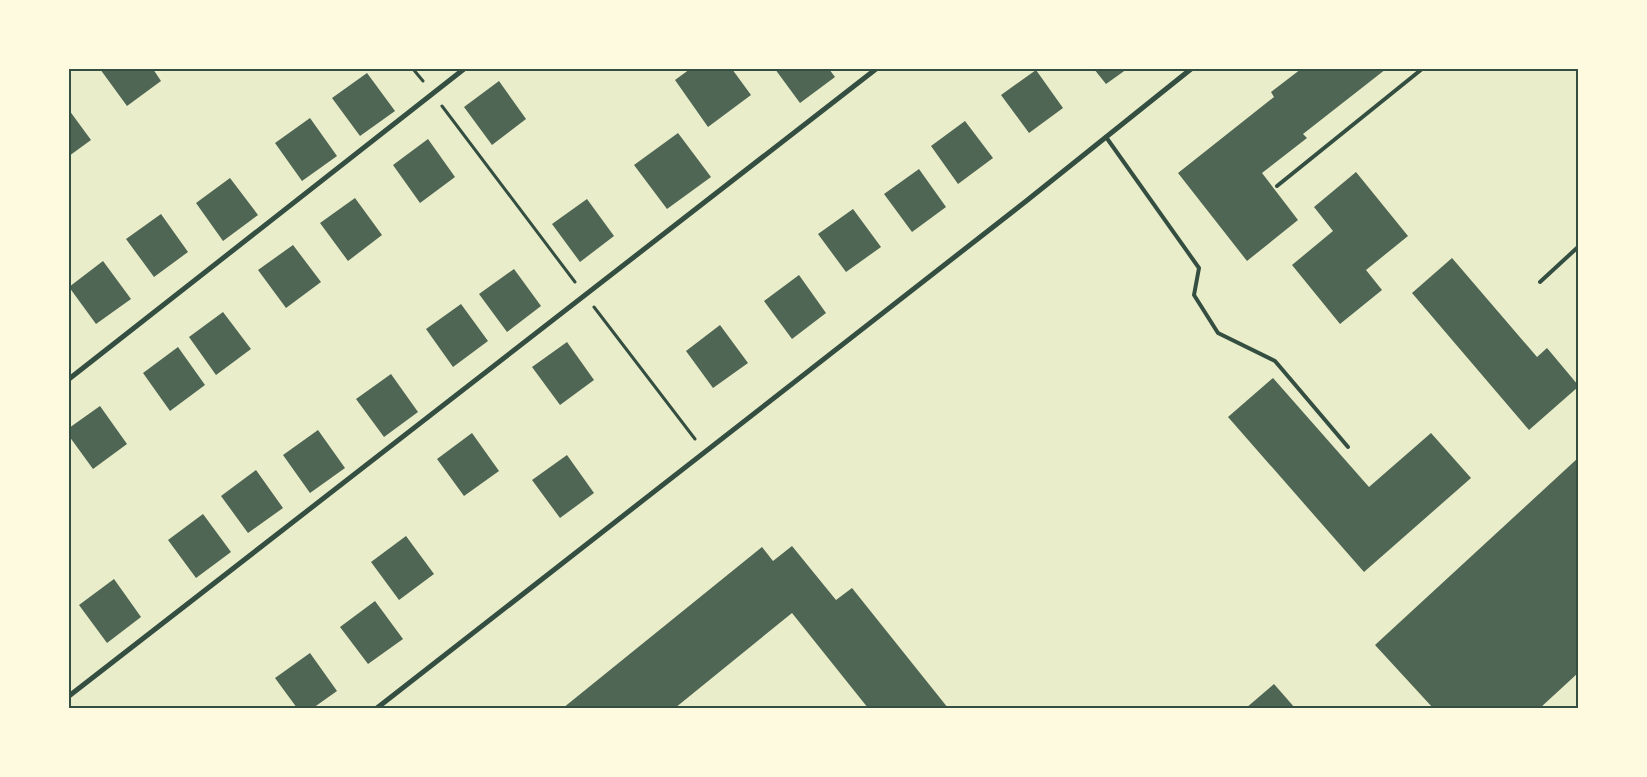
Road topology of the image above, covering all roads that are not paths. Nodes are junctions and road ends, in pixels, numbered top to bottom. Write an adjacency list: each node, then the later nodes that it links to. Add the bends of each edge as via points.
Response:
1 (464, 69): 9 (street)
2 (876, 69): 11 (street)
3 (1192, 69): 5 (street)
4 (1422, 69): 6 (lane)
5 (1106, 137): 10 (lane, via 1199,268 1194,296 1218,333 1275,361); 12 (street)
6 (1277, 186)
7 (1578, 247): 8 (lane)
8 (1540, 282)
9 (69, 379)
10 (1348, 447)
11 (69, 696)
12 (377, 708)

